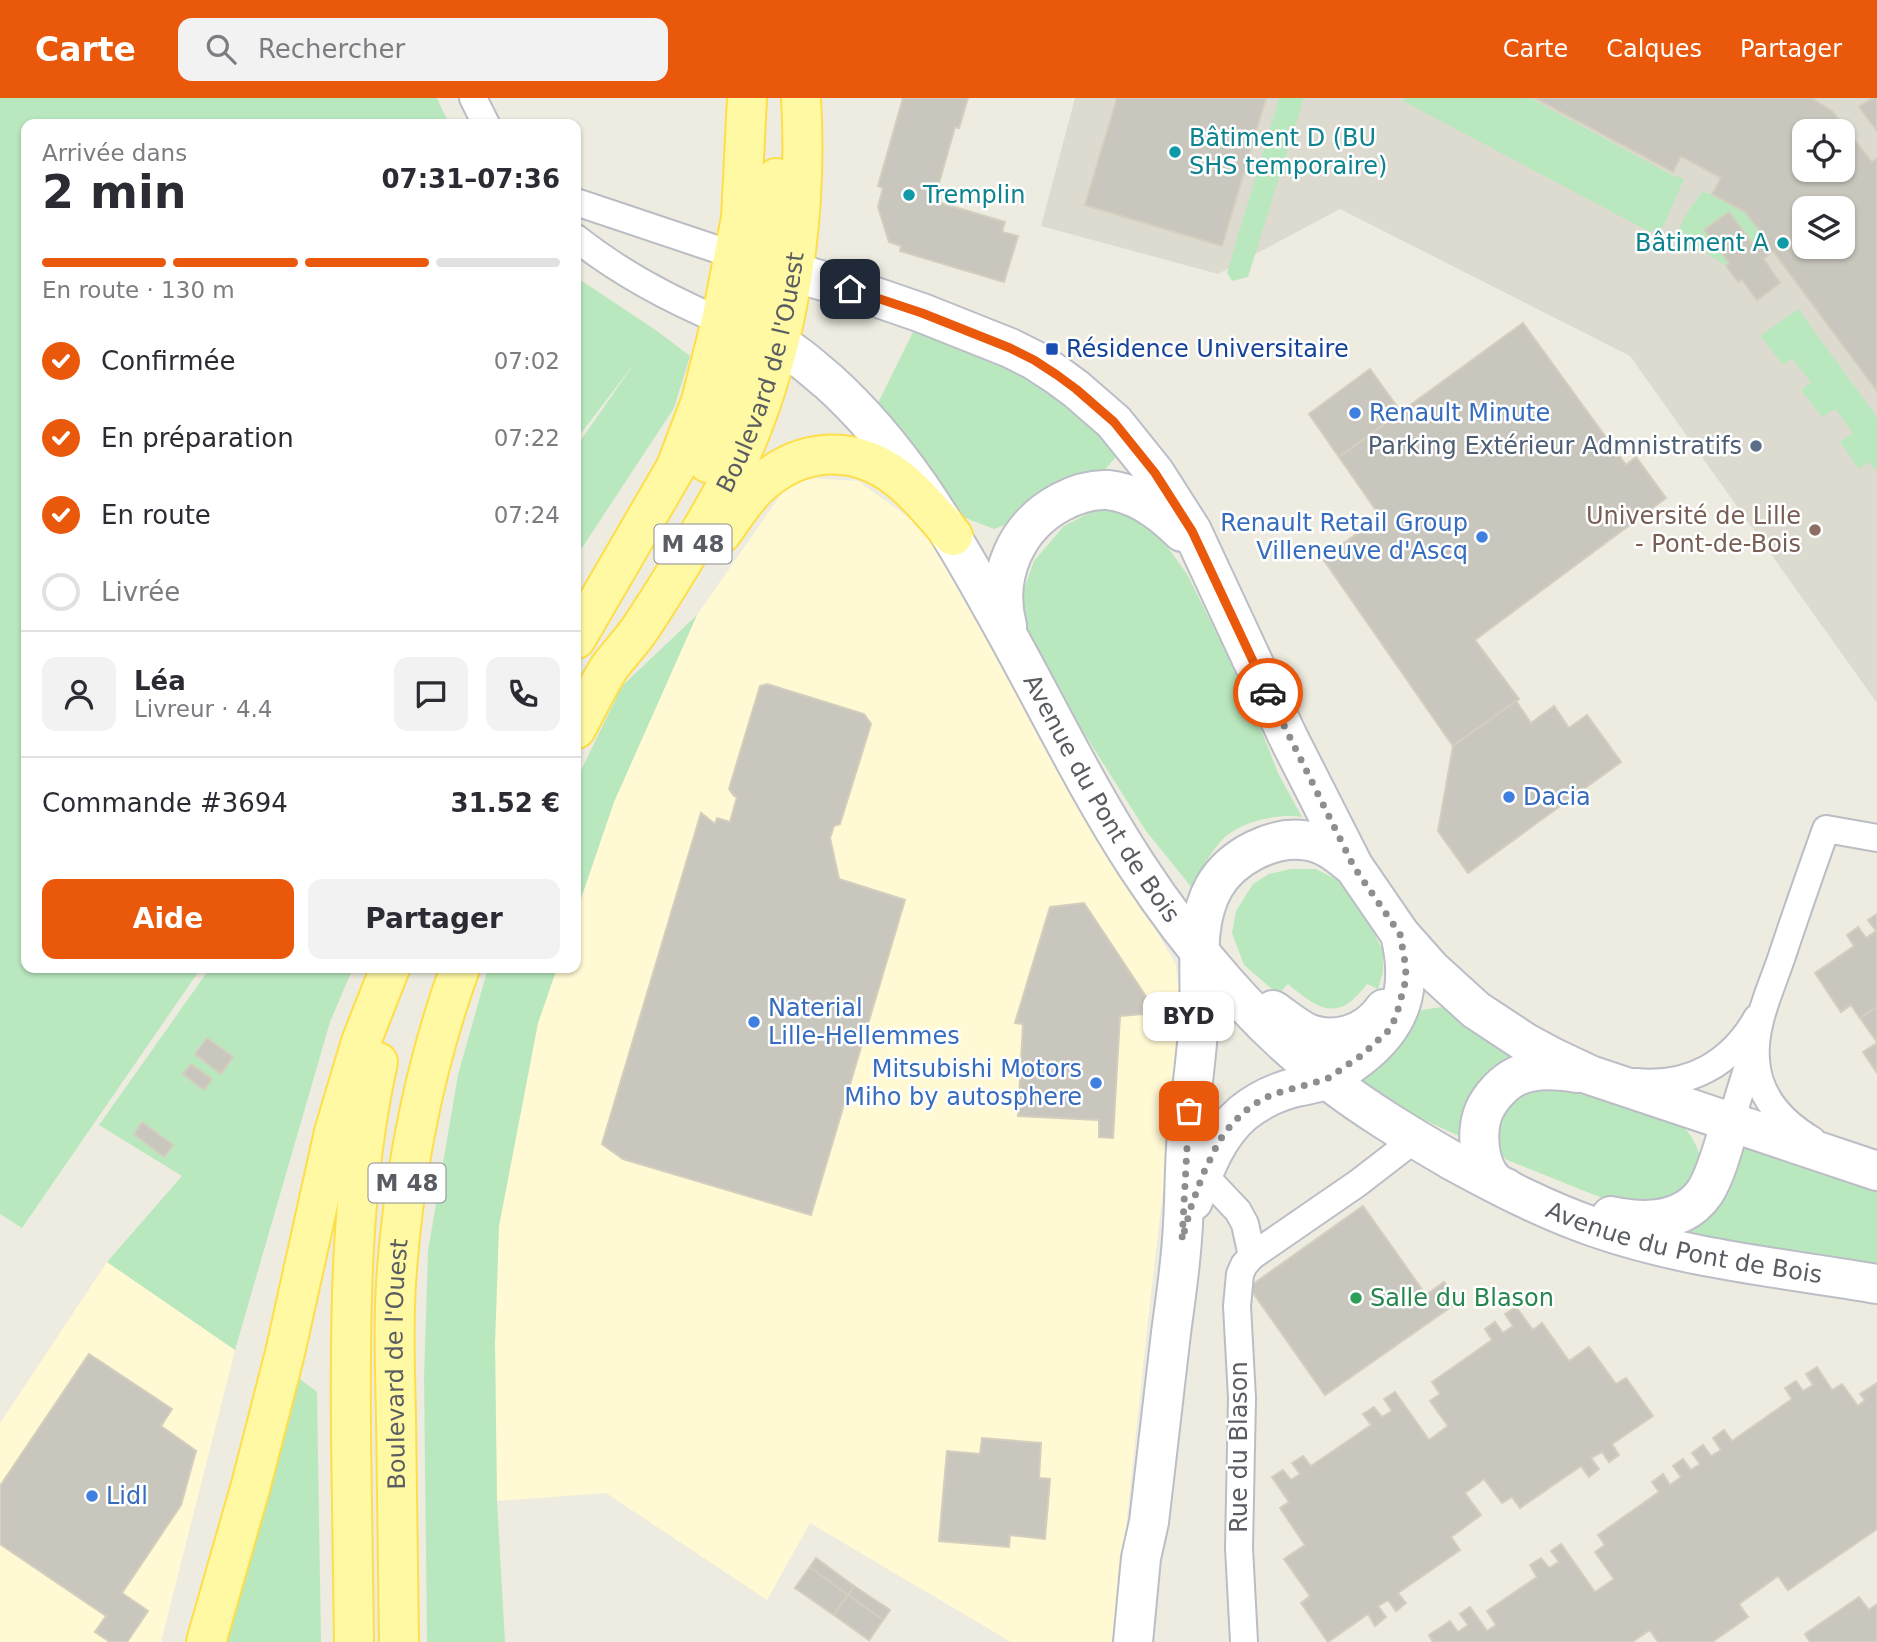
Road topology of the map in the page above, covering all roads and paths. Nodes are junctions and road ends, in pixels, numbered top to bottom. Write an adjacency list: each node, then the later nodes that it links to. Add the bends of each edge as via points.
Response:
1 (473, 98): 5 (street)
2 (747, 98): 8 (main road, Boulevard de l'Ouest / M 48, via 740,218)
3 (775, 98): 8 (main road, via 778,157)
4 (801, 98): 8 (main road, Boulevard de l'Ouest / M 48, via 801,170)
5 (484, 119)
6 (581, 204): 8 (street)
7 (581, 242): 9 (street, via 666,297)
8 (763, 264): 9 (main road, Boulevard de l'Ouest / M 48); 9 (main road, Boulevard de l'Ouest / M 48); 11 (main road, via 867,294 981,335 1057,375 1114,422 1131,443 1185,519)
9 (750, 332): 10 (main road, Avenue du Pont de Bois, via 800,358 873,426); 12 (main road, Boulevard de l'Ouest / M 48, via 758,413 701,530); 13 (main road, Boulevard de l'Ouest / M 48, via 701,401 676,467); 15 (main road, via 727,419 694,494 636,598)
10 (953, 536): 12 (main road, via 904,483 878,465 850,455 803,458 747,497); 14 (main road, Avenue du Pont de Bois)
11 (1206, 560): 14 (main road, via 1172,521 1142,500 1110,490 1079,493 1041,514 1014,550 1002,601); 18 (main road)
12 (640, 629): 15 (main road, Boulevard de l'Ouest / M 48)
13 (581, 630)
14 (1011, 640): 20 (main road, Avenue du Pont de Bois, via 1124,845)
15 (609, 668): 16 (main road, Boulevard de l'Ouest / M 48)
16 (581, 720)
17 (1877, 838): 24 (street, via 1826,829)
18 (1354, 867): 19 (main road); 20 (main road, via 1334,850 1308,840 1290,839 1255,850 1214,887 1202,923)
19 (1400, 934): 20 (main road, via 1394,986 1382,1011 1362,1030 1333,1038 1293,1025); 26 (main road, via 1476,1010 1526,1043); 27 (main road, via 1406,968 1396,1017 1377,1042)
20 (1200, 952): 27 (main road, Avenue du Pont de Bois, via 1262,1021); 33 (main road)
21 (388, 973): 37 (main road, via 334,1132 282,1366)
22 (404, 973): 38 (main road, Boulevard de l'Ouest / M 48, via 370,1098 354,1233)
23 (458, 973): 39 (main road, Boulevard de l'Ouest / M 48, via 421,1102 397,1272)
24 (1766, 1001): 25 (street); 26 (street, via 1739,1044 1699,1074 1668,1083)
25 (1756, 1038): 28 (street); 30 (street, via 1758,1074 1778,1115 1812,1140)
26 (1590, 1075): 28 (main road); 32 (main road, via 1531,1072 1502,1086 1479,1126 1486,1170)
27 (1327, 1079): 29 (main road, Avenue du Pont de Bois); 31 (main road, via 1277,1093 1244,1112 1219,1141)
28 (1731, 1121): 30 (main road); 32 (main road, Avenue du Pont de Bois, via 1705,1192 1670,1217 1618,1217)
29 (1415, 1139): 32 (main road, Avenue du Pont de Bois); 34 (street)
30 (1877, 1169)
31 (1203, 1174): 33 (main road); 34 (street, via 1238,1211)
32 (1497, 1185): 35 (main road, Avenue du Pont de Bois, via 1562,1215 1644,1242)
33 (1182, 1240): 36 (main road)
34 (1252, 1256): 42 (street, Rue du Blason, via 1240,1275 1237,1306)
35 (1877, 1284)
36 (1149, 1522): 40 (main road); 41 (main road)
37 (206, 1642)
38 (354, 1642)
39 (399, 1642)
40 (1133, 1642)
41 (1154, 1642)
42 (1244, 1642)

